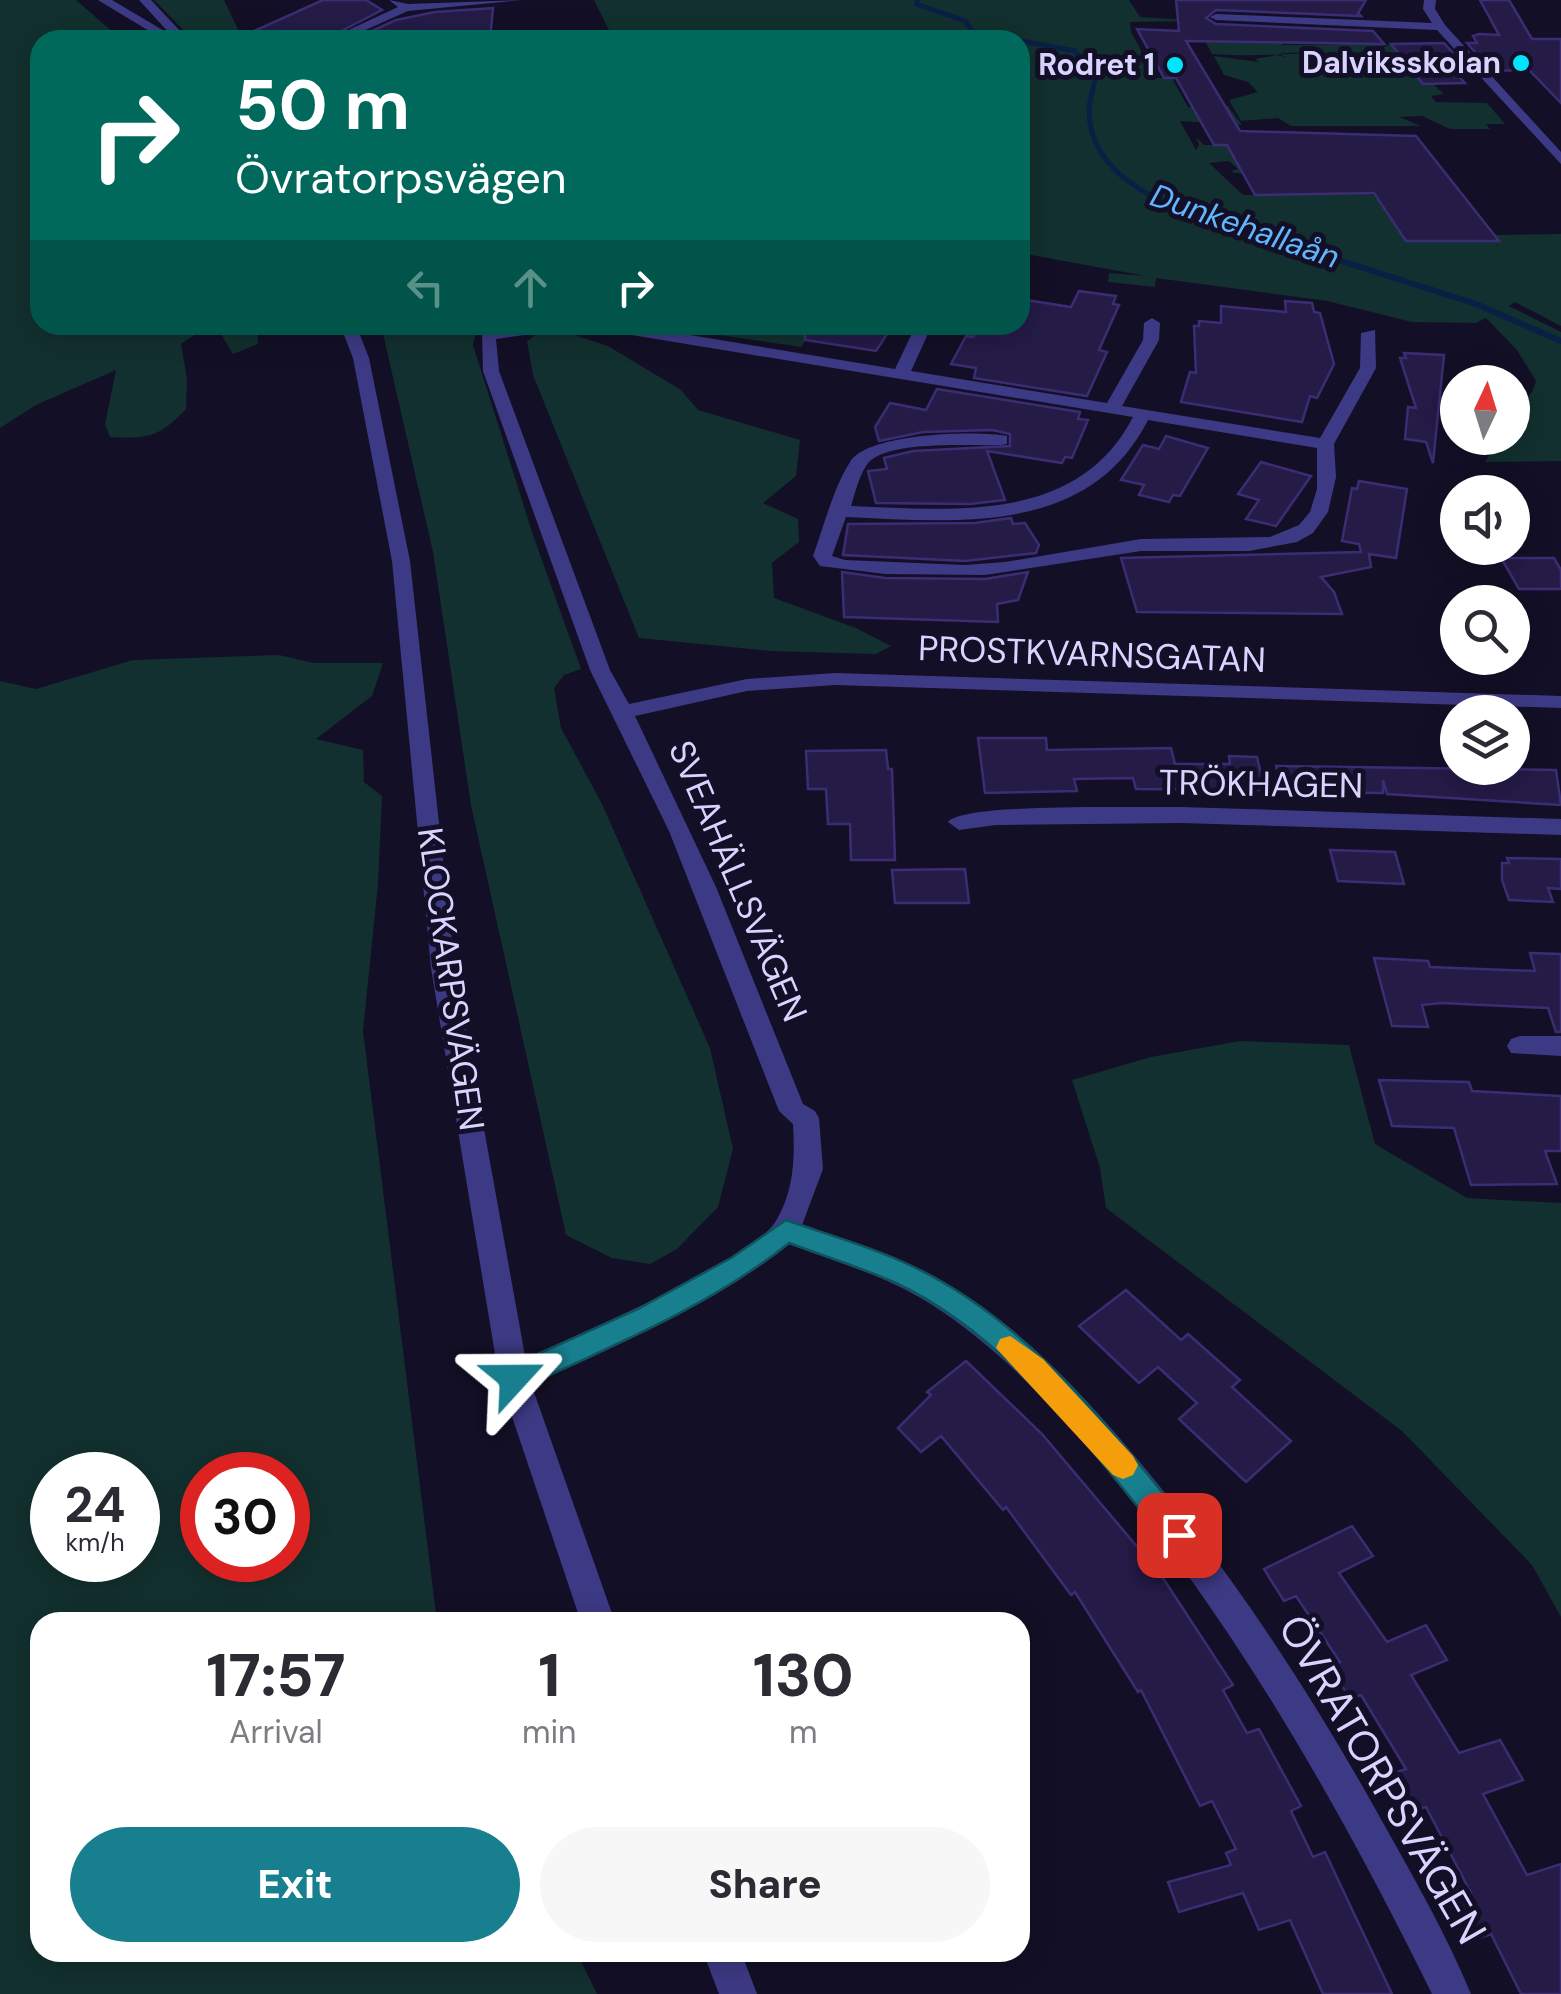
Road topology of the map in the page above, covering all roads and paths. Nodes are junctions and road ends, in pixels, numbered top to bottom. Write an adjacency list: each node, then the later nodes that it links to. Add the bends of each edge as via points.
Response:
1 (104, 0): 8 (street)
2 (146, 0): 9 (street)
3 (516, 0): 5 (street)
4 (1430, 0): 7 (street)
5 (400, 4): 10 (street)
6 (1216, 17): 7 (street)
7 (1440, 27): 11 (street)
8 (155, 30)
9 (174, 30)
10 (352, 30)
11 (1561, 160)
12 (1152, 323): 19 (street, via 1152,340)
13 (1369, 333): 22 (street, via 1368,368)
14 (352, 335): 31 (street, KLOCKARPSVÄGEN, via 402,561 443,968)
15 (488, 335): 25 (street, SVEAHÄLLSVÄGEN, via 491,371 600,670)
16 (704, 335): 18 (street)
17 (919, 335): 18 (street)
18 (901, 374): 19 (street)
19 (1112, 408): 20 (street)
20 (1143, 414): 22 (street); 23 (street, via 1114,462 1094,479 1035,504 967,512)
21 (1002, 440): 23 (street, via 904,445 866,454)
22 (1325, 444): 23 (street, via 1330,469 1309,528 1253,544 1142,545 962,571 845,566 822,556)
23 (842, 511)
24 (1561, 702): 25 (street, PROSTKVARNSGATAN, via 835,679 747,685)
25 (623, 712): 30 (street, SVEAHÄLLSVÄGEN, via 733,954 792,1111 806,1118 809,1168)
26 (959, 822): 27 (street, TRÖKHAGEN, via 1181,816)
27 (1561, 827)
28 (1520, 1046): 29 (street)
29 (1561, 1046)
30 (786, 1231): 31 (street, via 740,1266 647,1317); 35 (street, ÖVRATORPSVÄGEN, via 908,1276 1034,1368 1092,1429 1157,1505 1290,1692)
31 (514, 1378): 32 (street, KLOCKARPSVÄGEN)
32 (595, 1612)
33 (726, 1962): 34 (street)
34 (738, 1994)
35 (1452, 1994)

